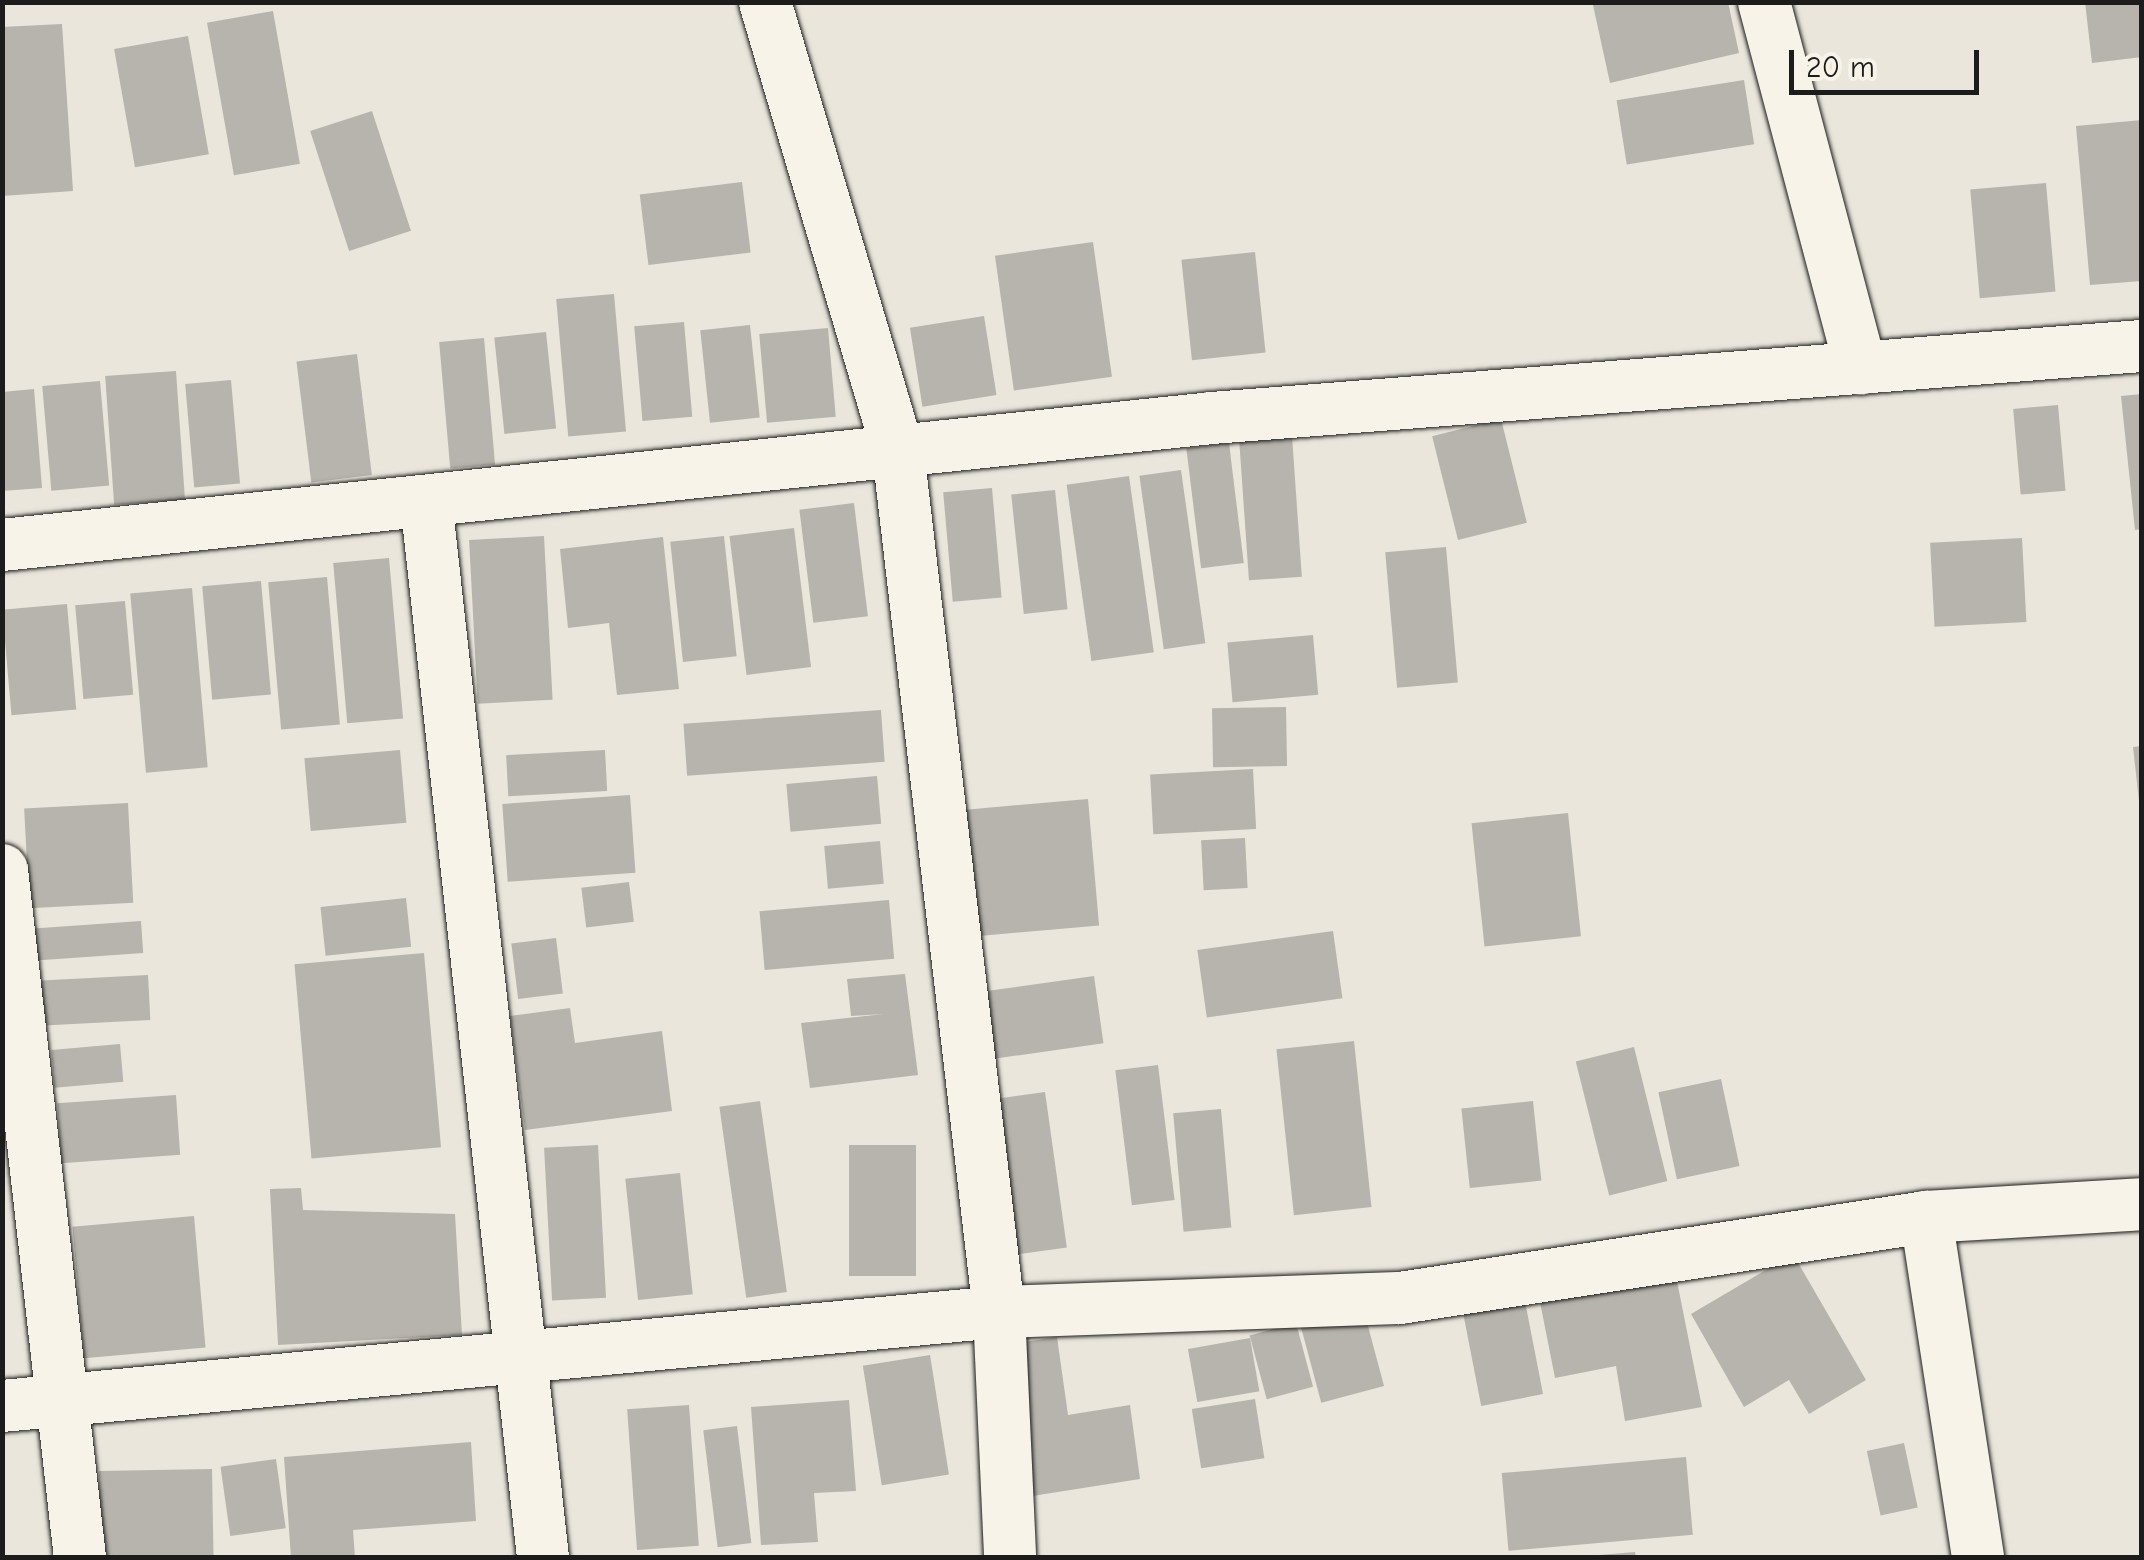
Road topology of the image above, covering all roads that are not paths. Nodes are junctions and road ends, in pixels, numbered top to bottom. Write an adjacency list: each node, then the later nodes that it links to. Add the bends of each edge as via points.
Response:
1 (765, 2): 5 (street)
2 (1764, 2): 4 (street)
3 (2142, 346): 4 (street)
4 (1861, 368): 5 (street)
5 (898, 452): 6 (street); 11 (street)
6 (426, 500): 7 (street); 12 (street)
7 (2, 545)
8 (2, 870): 13 (street)
9 (2142, 1204): 10 (street)
10 (1926, 1217): 11 (street, via 1400,1298); 18 (street)
11 (999, 1312): 12 (street); 17 (street)
12 (521, 1358): 13 (street); 16 (street)
13 (62, 1402): 14 (street); 15 (street)
14 (2, 1406)
15 (80, 1558)
16 (543, 1558)
17 (1010, 1558)
18 (1978, 1558)

